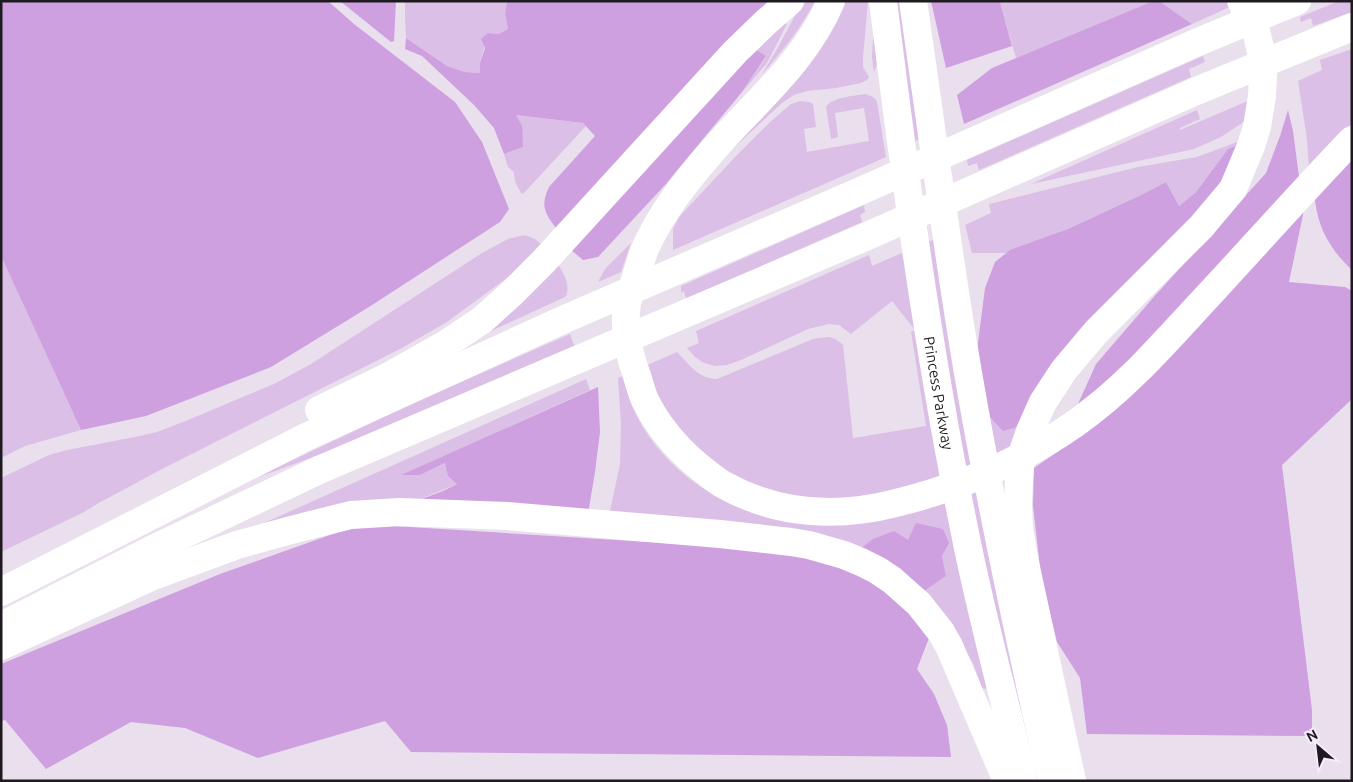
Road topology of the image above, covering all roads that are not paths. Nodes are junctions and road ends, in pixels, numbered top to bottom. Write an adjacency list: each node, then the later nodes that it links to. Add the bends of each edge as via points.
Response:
1 (790, 1): 9 (highway, via 735,52 544,261 482,320 391,375 287,426)
2 (830, 1): 8 (highway, via 824,17 791,64 676,196 643,253 627,301 625,332 632,365 645,401 668,436 685,455 723,485 782,508 838,512 879,508 959,484 1041,445 1088,414 1138,370)
3 (883, 1): 14 (highway, Princess Parkway, via 917,250 948,443 965,534)
4 (913, 1): 15 (highway, via 964,350 1019,638)
5 (1241, 1): 16 (highway, via 1256,31 1263,76 1257,127 1233,189 1201,227 1096,332 1064,370 1043,402 1021,457 1018,504 1025,563)
6 (1297, 1): 9 (highway, via 565,319 306,437)
7 (1352, 27): 11 (highway, via 1194,92 865,237 319,470)
8 (1343, 150)
9 (110, 536): 10 (highway)
10 (1, 592)
11 (1, 626)
12 (1, 646): 13 (highway, via 152,576 237,545 351,515 400,512 453,514 791,542 844,555 877,570 919,604 941,632 956,661)
13 (1007, 781)
14 (1023, 781)
15 (1052, 781)
16 (1072, 781)

